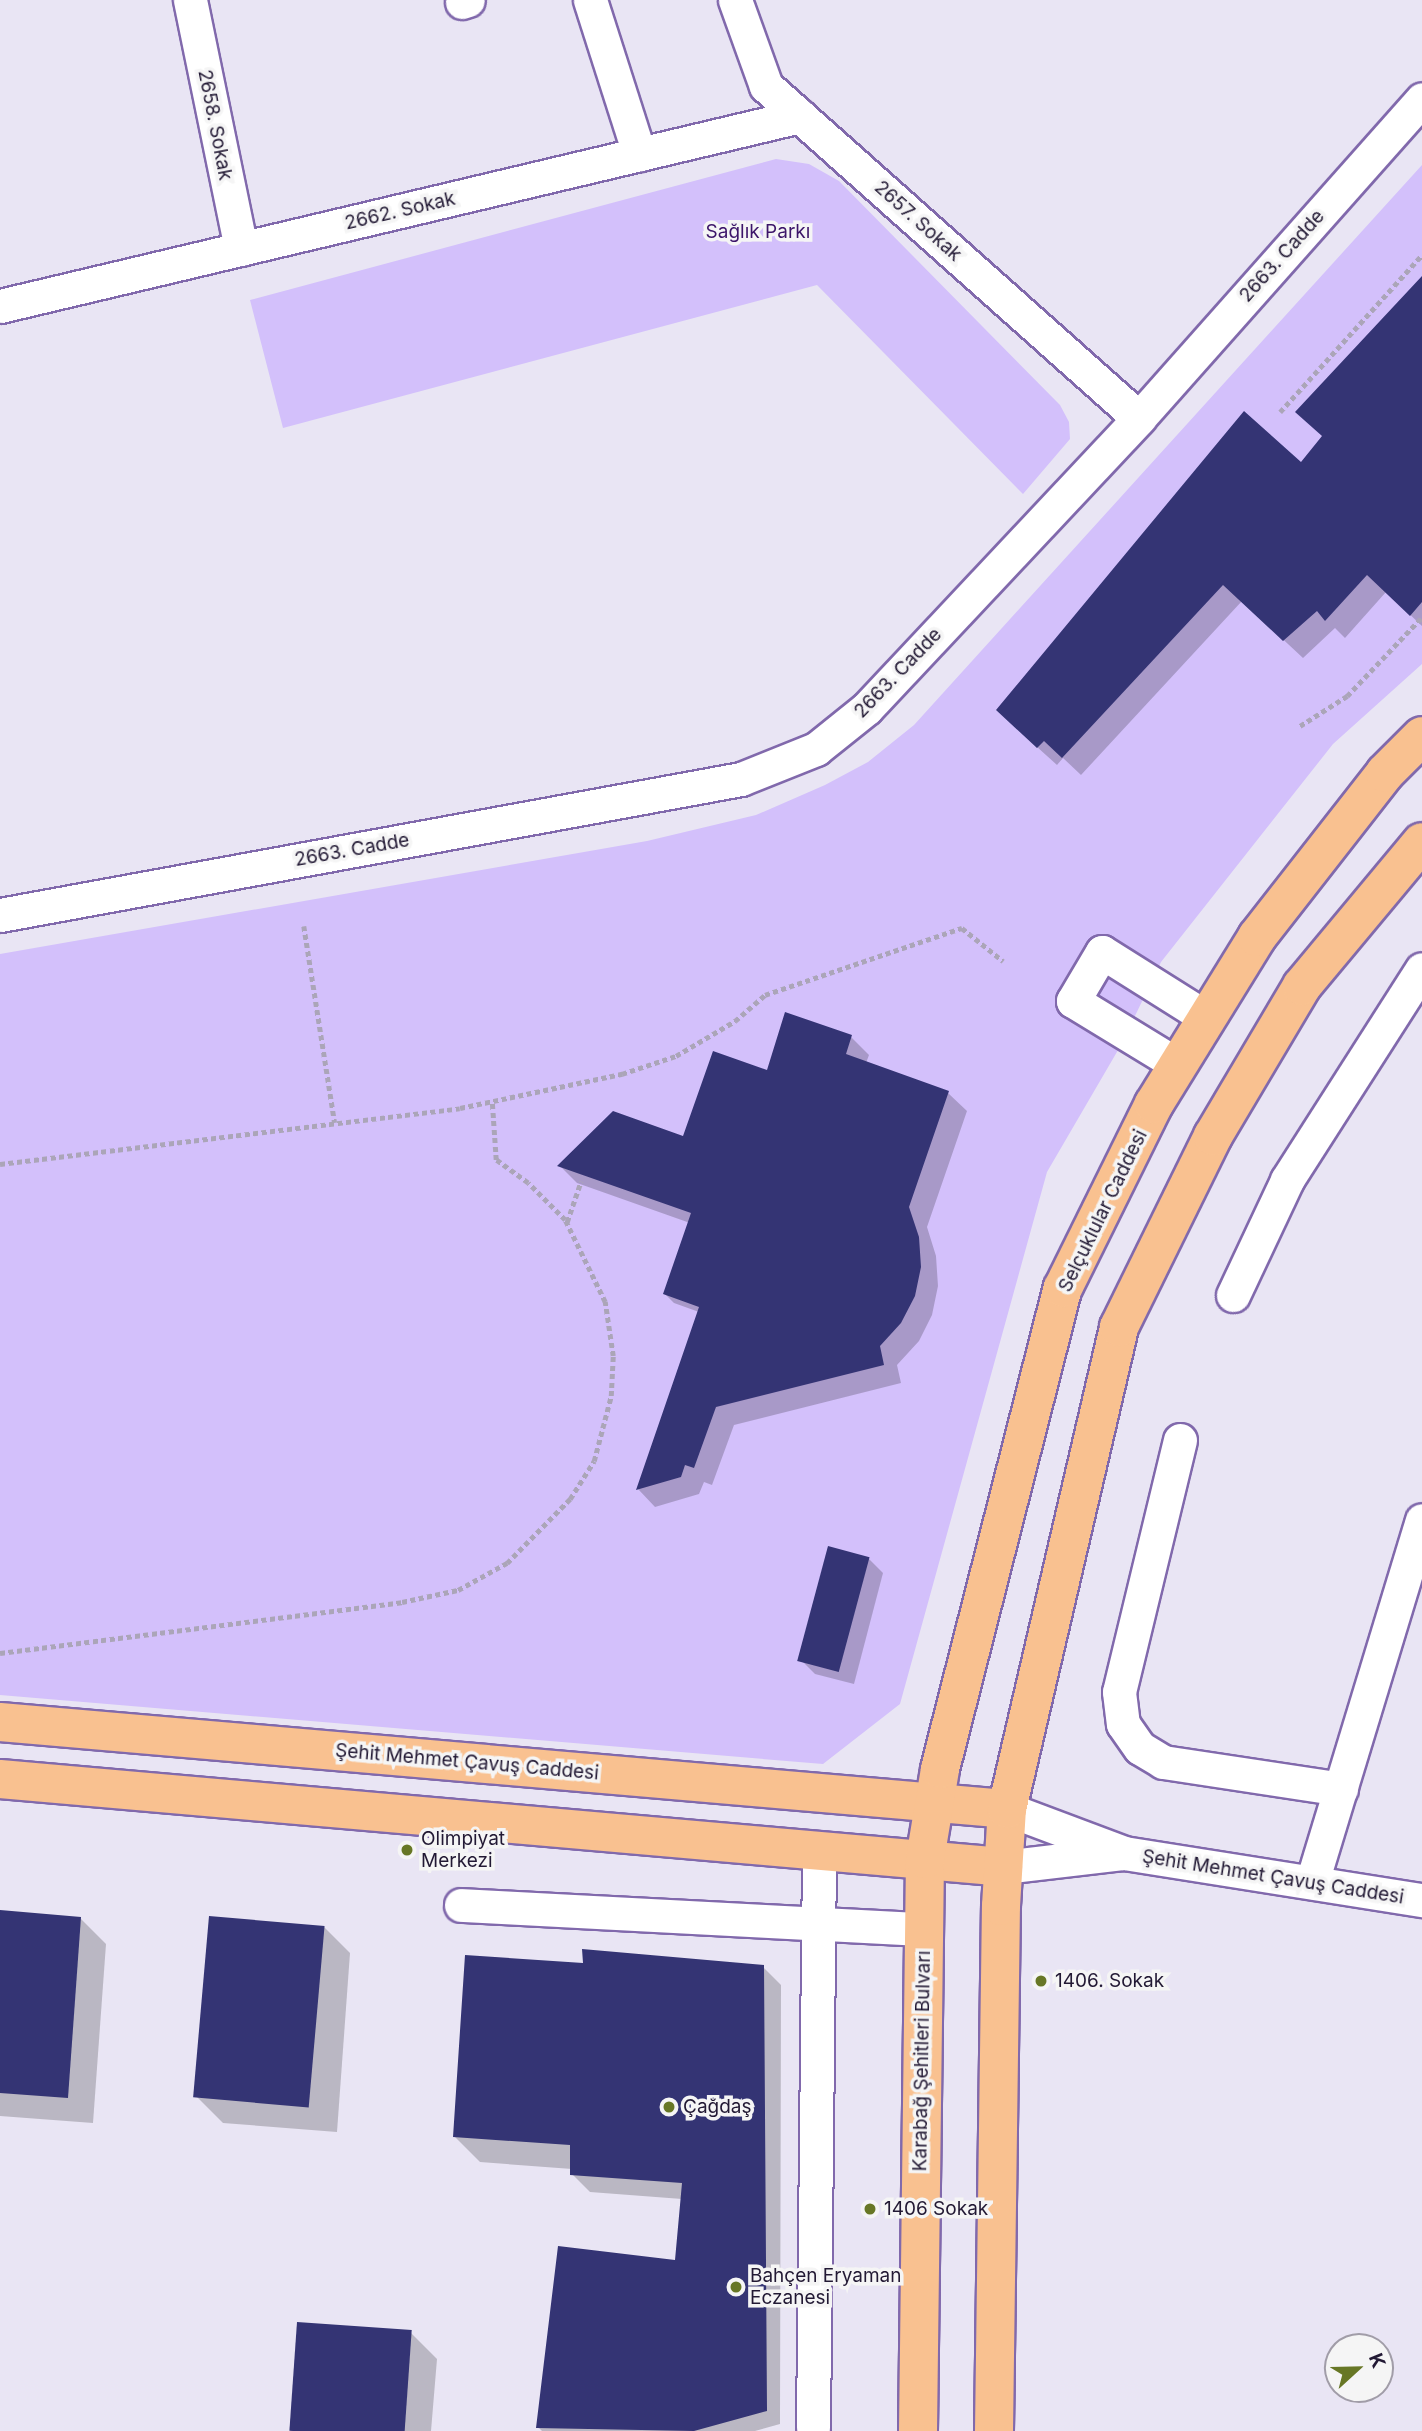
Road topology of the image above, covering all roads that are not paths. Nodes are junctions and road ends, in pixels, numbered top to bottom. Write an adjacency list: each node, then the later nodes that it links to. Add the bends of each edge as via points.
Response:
1 (190, 0): 7 (street, 2658. Sokak)
2 (590, 0): 6 (street)
3 (735, 0): 5 (street, 2657. Sokak, via 766,86)
4 (1422, 99): 9 (street, 2663. Cadde)
5 (800, 116): 6 (street, 2662. Sokak); 9 (street, 2657. Sokak)
6 (639, 154): 7 (street, 2662. Sokak)
7 (241, 249): 8 (street, 2662. Sokak)
8 (0, 306)
9 (1139, 418): 12 (street, 2663. Cadde, via 867,708 816,749 741,779)
10 (1422, 736): 14 (main road, Selçuklular Caddesi, via 1385,772 1257,937)
11 (1422, 842): 23 (main road, via 1302,986 1213,1136 1119,1327)
12 (0, 915)
13 (1422, 969): 16 (street, via 1287,1180)
14 (1207, 1018): 15 (main road, Selçuklular Caddesi); 15 (street, via 1102,952 1073,1001)
15 (1178, 1065): 22 (main road, Selçuklular Caddesi, via 1063,1288)
16 (1233, 1295)
17 (1180, 1440): 21 (street, via 1119,1692 1123,1724 1140,1748 1163,1762)
18 (1422, 1521): 21 (street)
19 (0, 1722): 22 (main road, Şehit Mehmet Çavuş Caddesi)
20 (0, 1779): 24 (main road)
21 (1341, 1789): 28 (street)
22 (934, 1802): 23 (main road, Şehit Mehmet Çavuş Caddesi); 26 (main road, Selçuklular Caddesi)
23 (1007, 1809): 25 (street, Şehit Mehmet Çavuş Caddesi); 27 (main road)
24 (819, 1852): 26 (main road); 31 (street)
25 (1124, 1853): 27 (street, Şehit Mehmet Çavuş Caddesi); 28 (street, Şehit Mehmet Çavuş Caddesi)
26 (925, 1859): 27 (main road); 32 (main road, Karabağ Şehitleri Bulvarı)
27 (1003, 1867): 35 (main road)
28 (1312, 1882): 29 (street, Şehit Mehmet Çavuş Caddesi)
29 (1422, 1900)
30 (461, 1905): 31 (street)
31 (817, 1927): 32 (street); 33 (street)
32 (924, 1930): 34 (main road, Karabağ Şehitleri Bulvarı)
33 (813, 2427)
34 (918, 2431)
35 (994, 2431)

